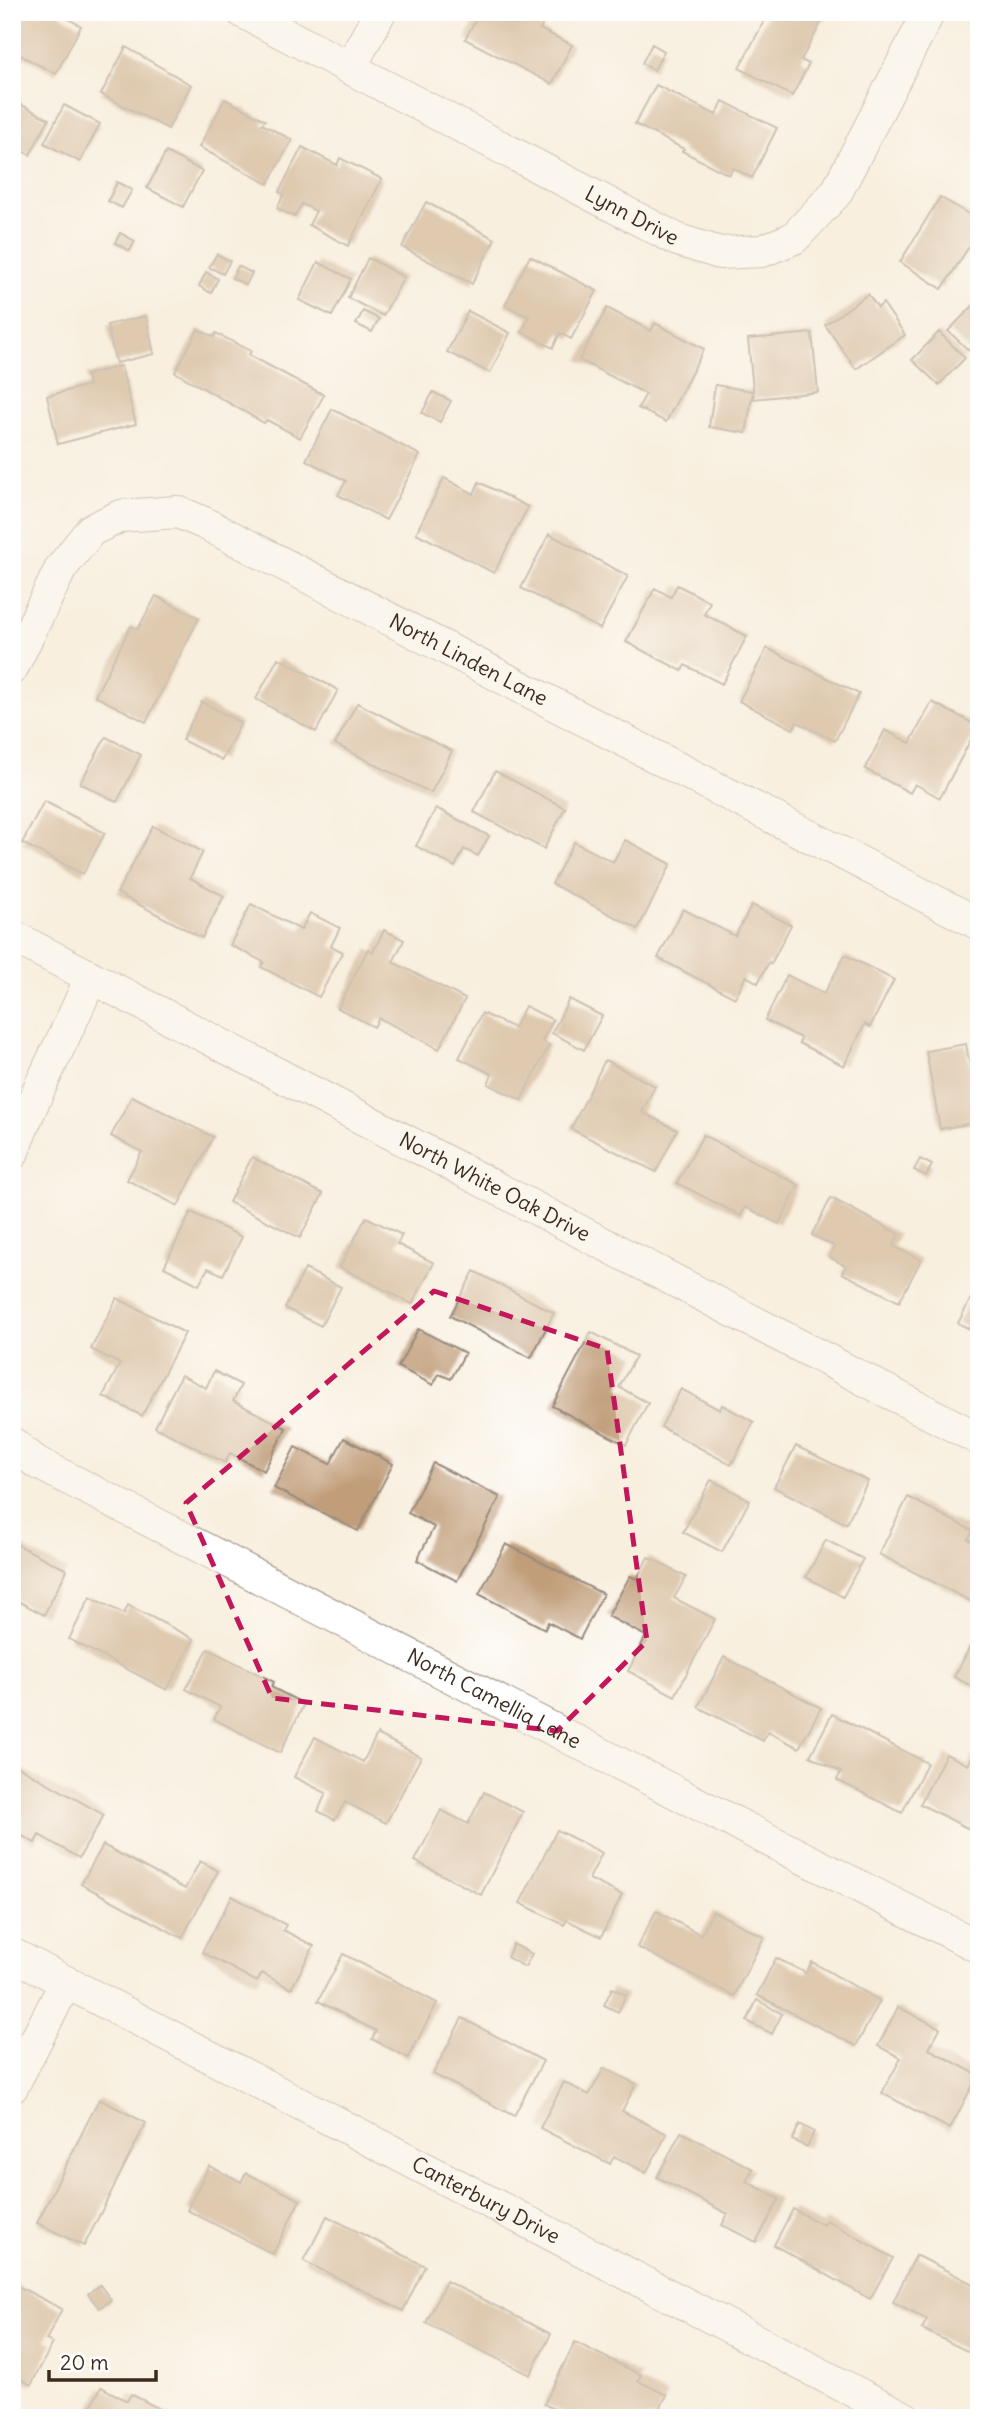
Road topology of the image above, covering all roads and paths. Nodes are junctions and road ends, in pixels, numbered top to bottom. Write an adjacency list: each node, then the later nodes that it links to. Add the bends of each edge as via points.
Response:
1 (243, 12): 4 (street, Lynn Drive)
2 (380, 12): 4 (street)
3 (929, 12): 4 (street, Lynn Drive, via 836,193 794,238 762,251 720,253 678,240)
4 (351, 68)
5 (12, 668): 6 (street, North Linden Lane, via 61,568 91,530 121,516 178,512)
6 (979, 924)
7 (12, 936): 8 (street, North White Oak Drive)
8 (91, 977): 9 (street); 10 (street, North White Oak Drive)
9 (12, 1154)
10 (979, 1439)
11 (12, 1443): 12 (street, North Camellia Lane, via 36,1462)
12 (979, 1947)
13 (12, 1954): 14 (street, Canterbury Drive)
14 (66, 1982): 15 (street); 16 (street, Canterbury Drive)
15 (12, 2087)
16 (905, 2418)

